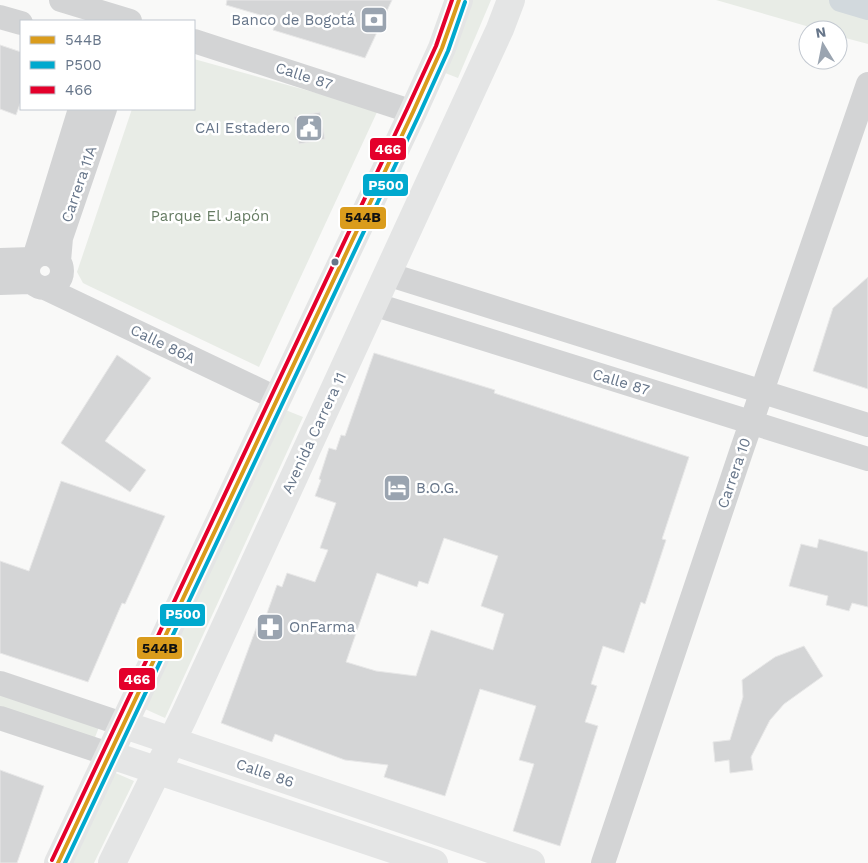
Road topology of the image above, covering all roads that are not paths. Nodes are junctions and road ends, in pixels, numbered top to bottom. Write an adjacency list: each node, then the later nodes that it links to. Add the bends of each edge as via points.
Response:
1 (61, 0): 5 (street)
2 (459, 0): 11 (main road, via 442,48)
3 (511, 0): 14 (main road, Avenida Carrera 11)
4 (0, 17): 6 (street)
5 (116, 19)
6 (20, 24)
7 (195, 41): 11 (street, Calle 87)
8 (868, 84): 17 (street, Carrera 10)
9 (80, 110): 13 (street, Carrera 11A)
10 (105, 110): 13 (street, Carrera 11A, via 61,238 59,261 43,254)
11 (413, 112): 18 (main road)
12 (0, 260): 13 (street, Calle 86A)
13 (36, 272): 15 (street, Calle 86A); 18 (street, Calle 86A)
14 (387, 274): 16 (main road, Avenida Carrera 11); 17 (street)
15 (0, 283)
16 (373, 304): 19 (street, Calle 87); 25 (main road, Avenida Carrera 11)
17 (761, 392): 19 (street, Carrera 10); 20 (street)
18 (278, 399): 24 (main road)
19 (751, 423): 21 (street, Calle 87); 32 (street, Carrera 10)
20 (868, 425)
21 (868, 459)
22 (0, 683): 24 (street, Calle 86)
23 (0, 718): 26 (street)
24 (125, 725): 25 (main road, Calle 86); 26 (main road)
25 (172, 742): 27 (main road, Avenida Carrera 11); 31 (main road, Calle 86)
26 (111, 755): 27 (main road); 28 (main road)
27 (158, 771): 29 (main road, Avenida Carrera 11); 30 (main road)
28 (58, 863)
29 (112, 863)
30 (434, 863)
31 (531, 863)
32 (603, 863)

